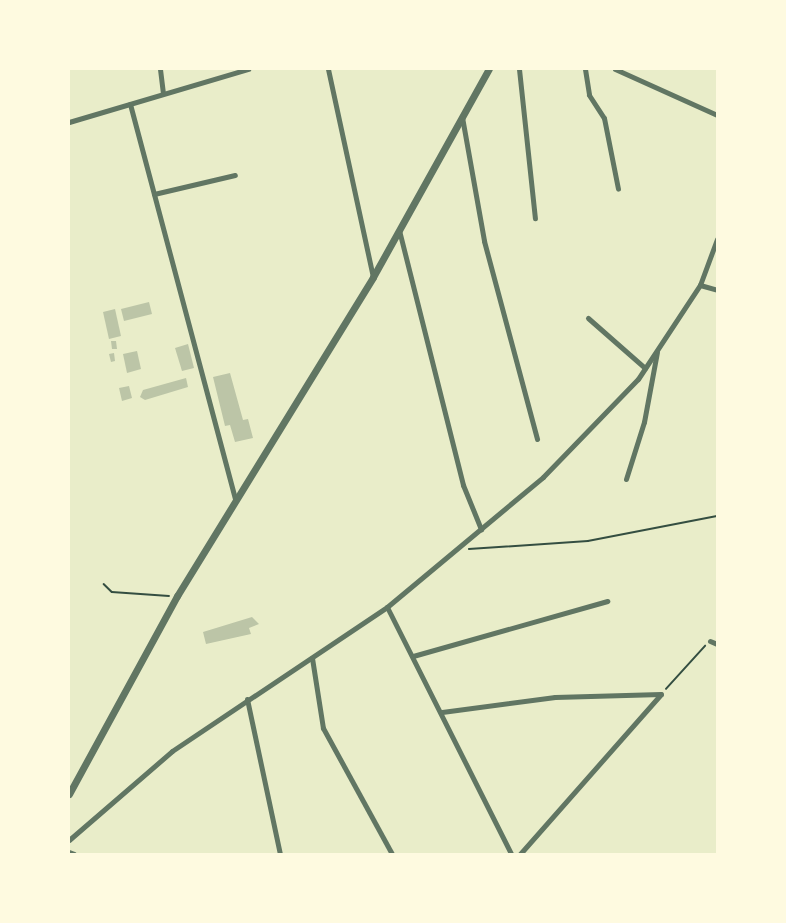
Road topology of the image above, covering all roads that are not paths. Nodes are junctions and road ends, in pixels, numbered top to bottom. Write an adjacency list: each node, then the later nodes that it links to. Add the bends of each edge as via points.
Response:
1 (160, 69): 8 (street)
2 (248, 69): 8 (street)
3 (328, 69): 19 (street)
4 (489, 69): 10 (street)
5 (519, 69): 16 (street)
6 (585, 69): 14 (street, via 589,95 604,118)
7 (615, 69): 11 (street)
8 (163, 92): 9 (street)
9 (130, 104): 12 (street); 15 (street)
10 (462, 115): 17 (street); 25 (street, via 484,241)
11 (717, 115)
12 (69, 122)
13 (235, 175): 15 (street)
14 (618, 189)
15 (154, 194): 27 (street)
16 (535, 219)
17 (398, 227): 19 (street); 28 (street, via 463,485)
18 (717, 239): 20 (street)
19 (373, 278): 27 (street)
20 (700, 285): 21 (street); 23 (street)
21 (717, 290)
22 (588, 318): 24 (street)
23 (657, 349): 24 (street); 26 (street, via 644,422)
24 (645, 368): 28 (street, via 543,477)
25 (537, 439)
26 (626, 478)
27 (234, 499): 37 (street)
28 (481, 529): 30 (street)
29 (607, 601): 33 (street)
30 (387, 607): 33 (street); 34 (street)
31 (710, 640): 32 (street)
32 (717, 644)
33 (413, 656): 36 (street)
34 (312, 658): 35 (street); 42 (street, via 323,728)
35 (247, 699): 38 (street, via 172,751); 41 (street)
36 (442, 712): 43 (street); 44 (street, via 555,697 661,694)
37 (69, 794)
38 (69, 840)
39 (69, 852): 40 (street)
40 (74, 854)
41 (280, 854)
42 (392, 854)
43 (511, 854)
44 (520, 854)

